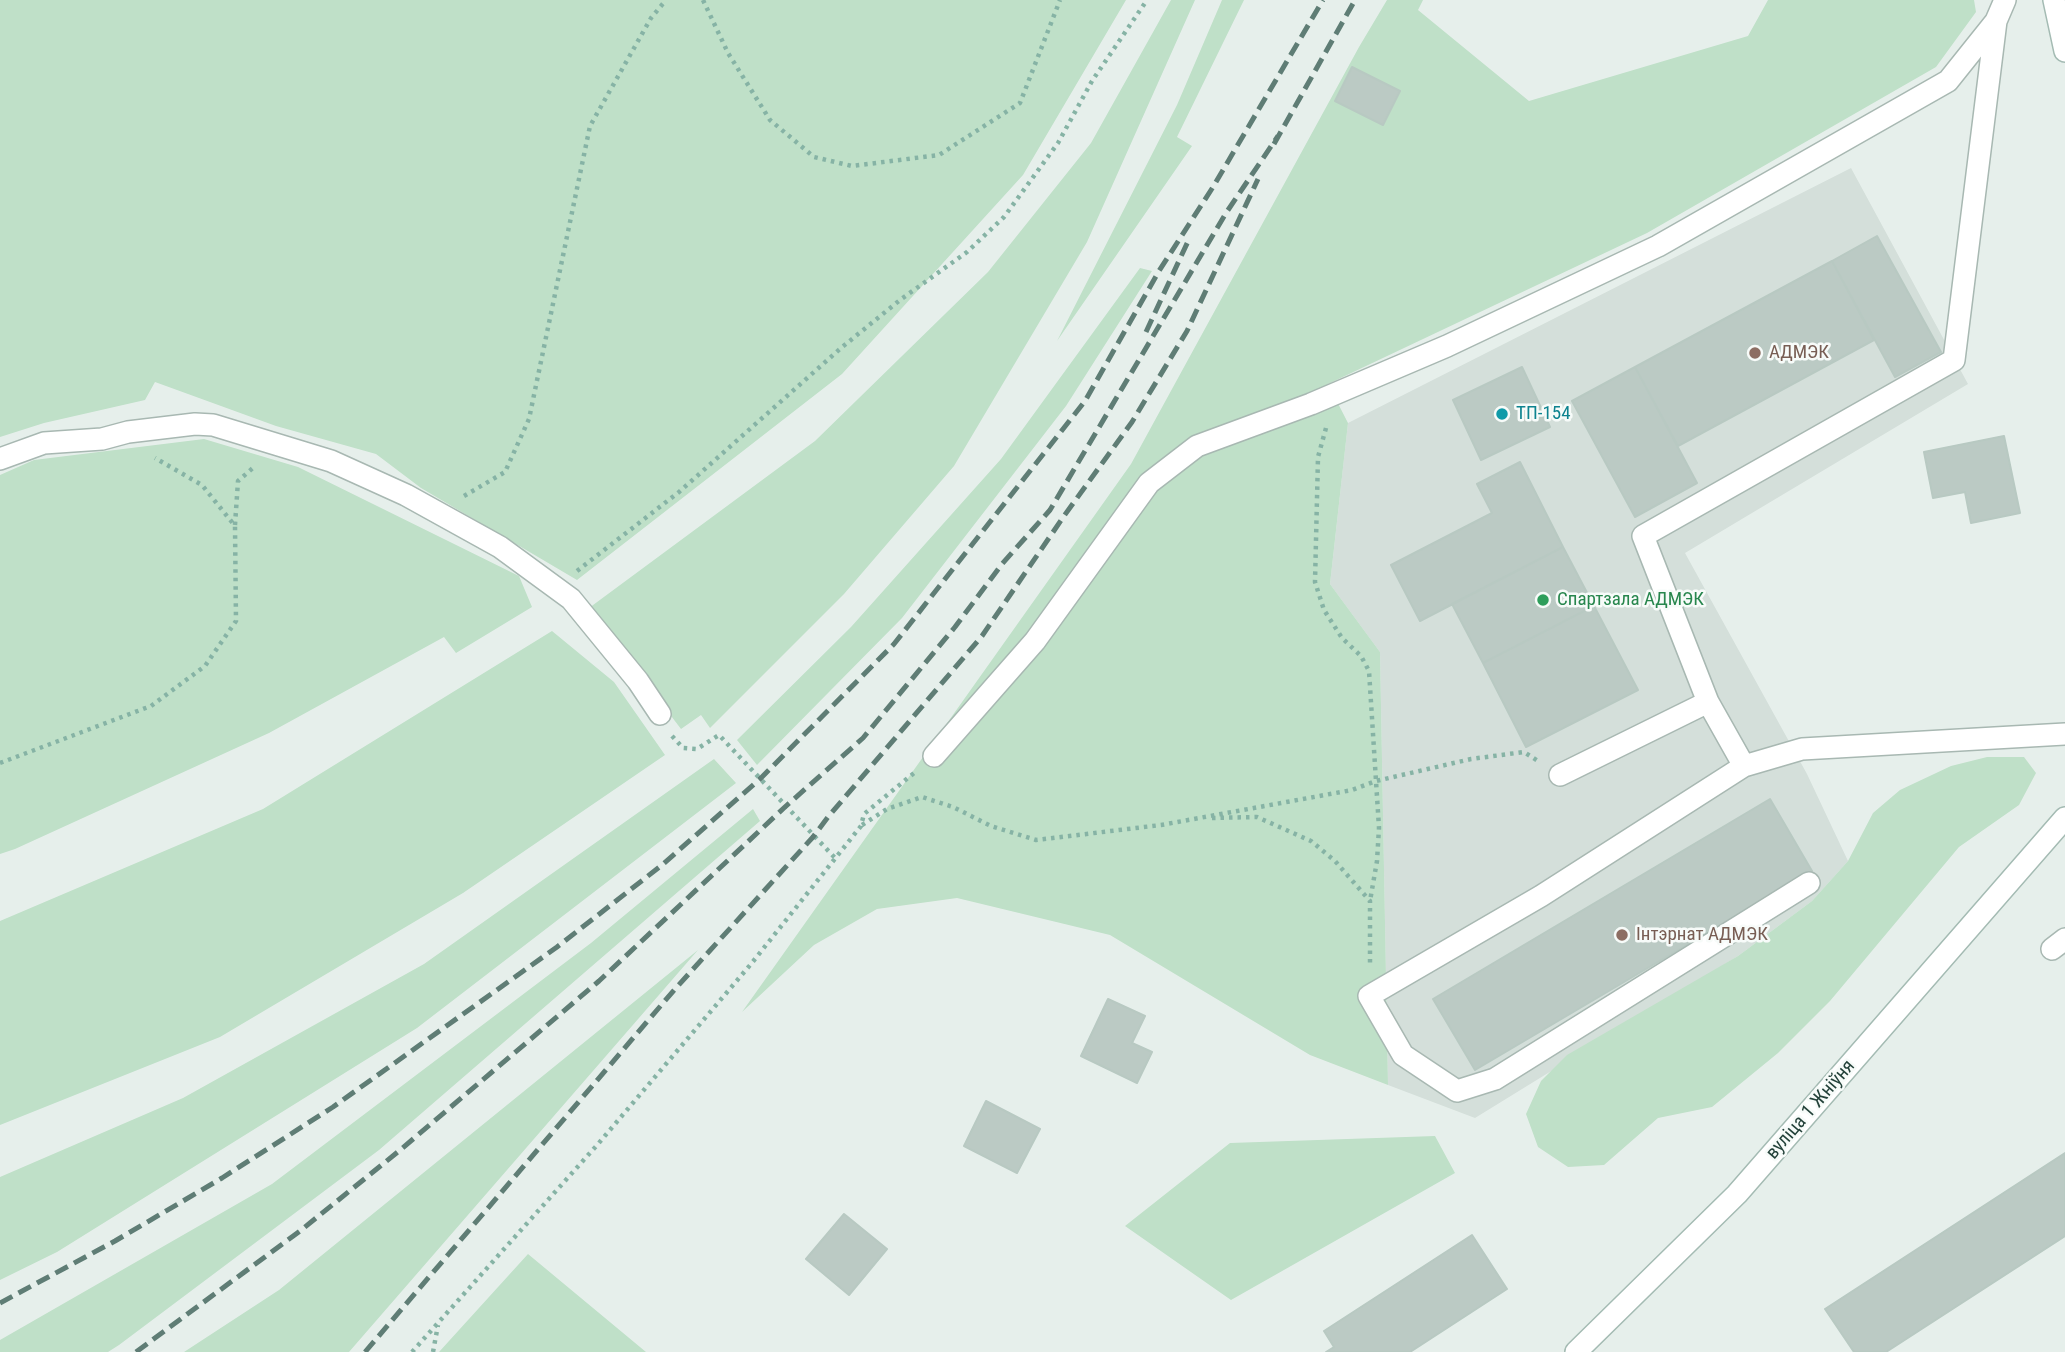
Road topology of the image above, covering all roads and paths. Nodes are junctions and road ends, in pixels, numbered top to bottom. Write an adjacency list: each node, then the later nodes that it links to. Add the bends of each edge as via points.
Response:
1 (666, 0): 13 (path, via 651,18 590,126 529,419 505,472)
2 (703, 0): 3 (path, via 728,52 770,120 814,157 852,166 939,155 1020,103)
3 (1060, 0)
4 (1147, 0): 15 (path, via 1092,81 1058,143 1004,216 967,252 841,348 679,492)
5 (2004, 0): 7 (main road)
6 (2054, 0): 8 (main road)
7 (1996, 21): 9 (main road, via 1948,81 1658,246); 16 (main road, via 1954,360 1643,536)
8 (2065, 51)
9 (1351, 387): 19 (main road, via 1197,446 1149,483 1035,641); 23 (path, via 1335,409 1318,457 1315,582 1324,610 1369,671)
10 (280, 444): 12 (main road, via 195,424 44,443); 13 (main road, via 331,461); 14 (path, via 238,481)
11 (145, 454): 14 (path, via 202,485)
12 (0, 459)
13 (436, 512): 15 (main road, via 500,547)
14 (235, 526): 20 (path, via 236,621 205,666 152,706)
15 (557, 587): 17 (main road, via 638,681)
16 (1708, 702): 21 (main road); 22 (main road)
17 (660, 714): 27 (path, via 683,748 697,749 722,737)
18 (2065, 734): 21 (main road, via 1802,749)
19 (934, 756): 26 (path, via 864,814)
20 (0, 763)
21 (1744, 766): 30 (main road, via 1541,895)
22 (1560, 775): 23 (path, via 1524,752)
23 (1376, 780): 24 (path, via 1352,790); 29 (path, via 1379,828)
24 (1200, 818): 26 (path, via 1036,840 922,797 887,809); 29 (path, via 1257,817 1311,841)
25 (2065, 818): 34 (main road, вуліца 1 Жніўня, via 1737,1194)
26 (861, 826): 27 (path)
27 (836, 859): 31 (path, via 598,1144)
28 (1809, 883): 30 (main road, via 1507,1073 1458,1091 1404,1055)
29 (1370, 901): 30 (path)
30 (1369, 996)
31 (438, 1325): 32 (path); 33 (path)
32 (412, 1352)
33 (433, 1352)
34 (1576, 1352)

